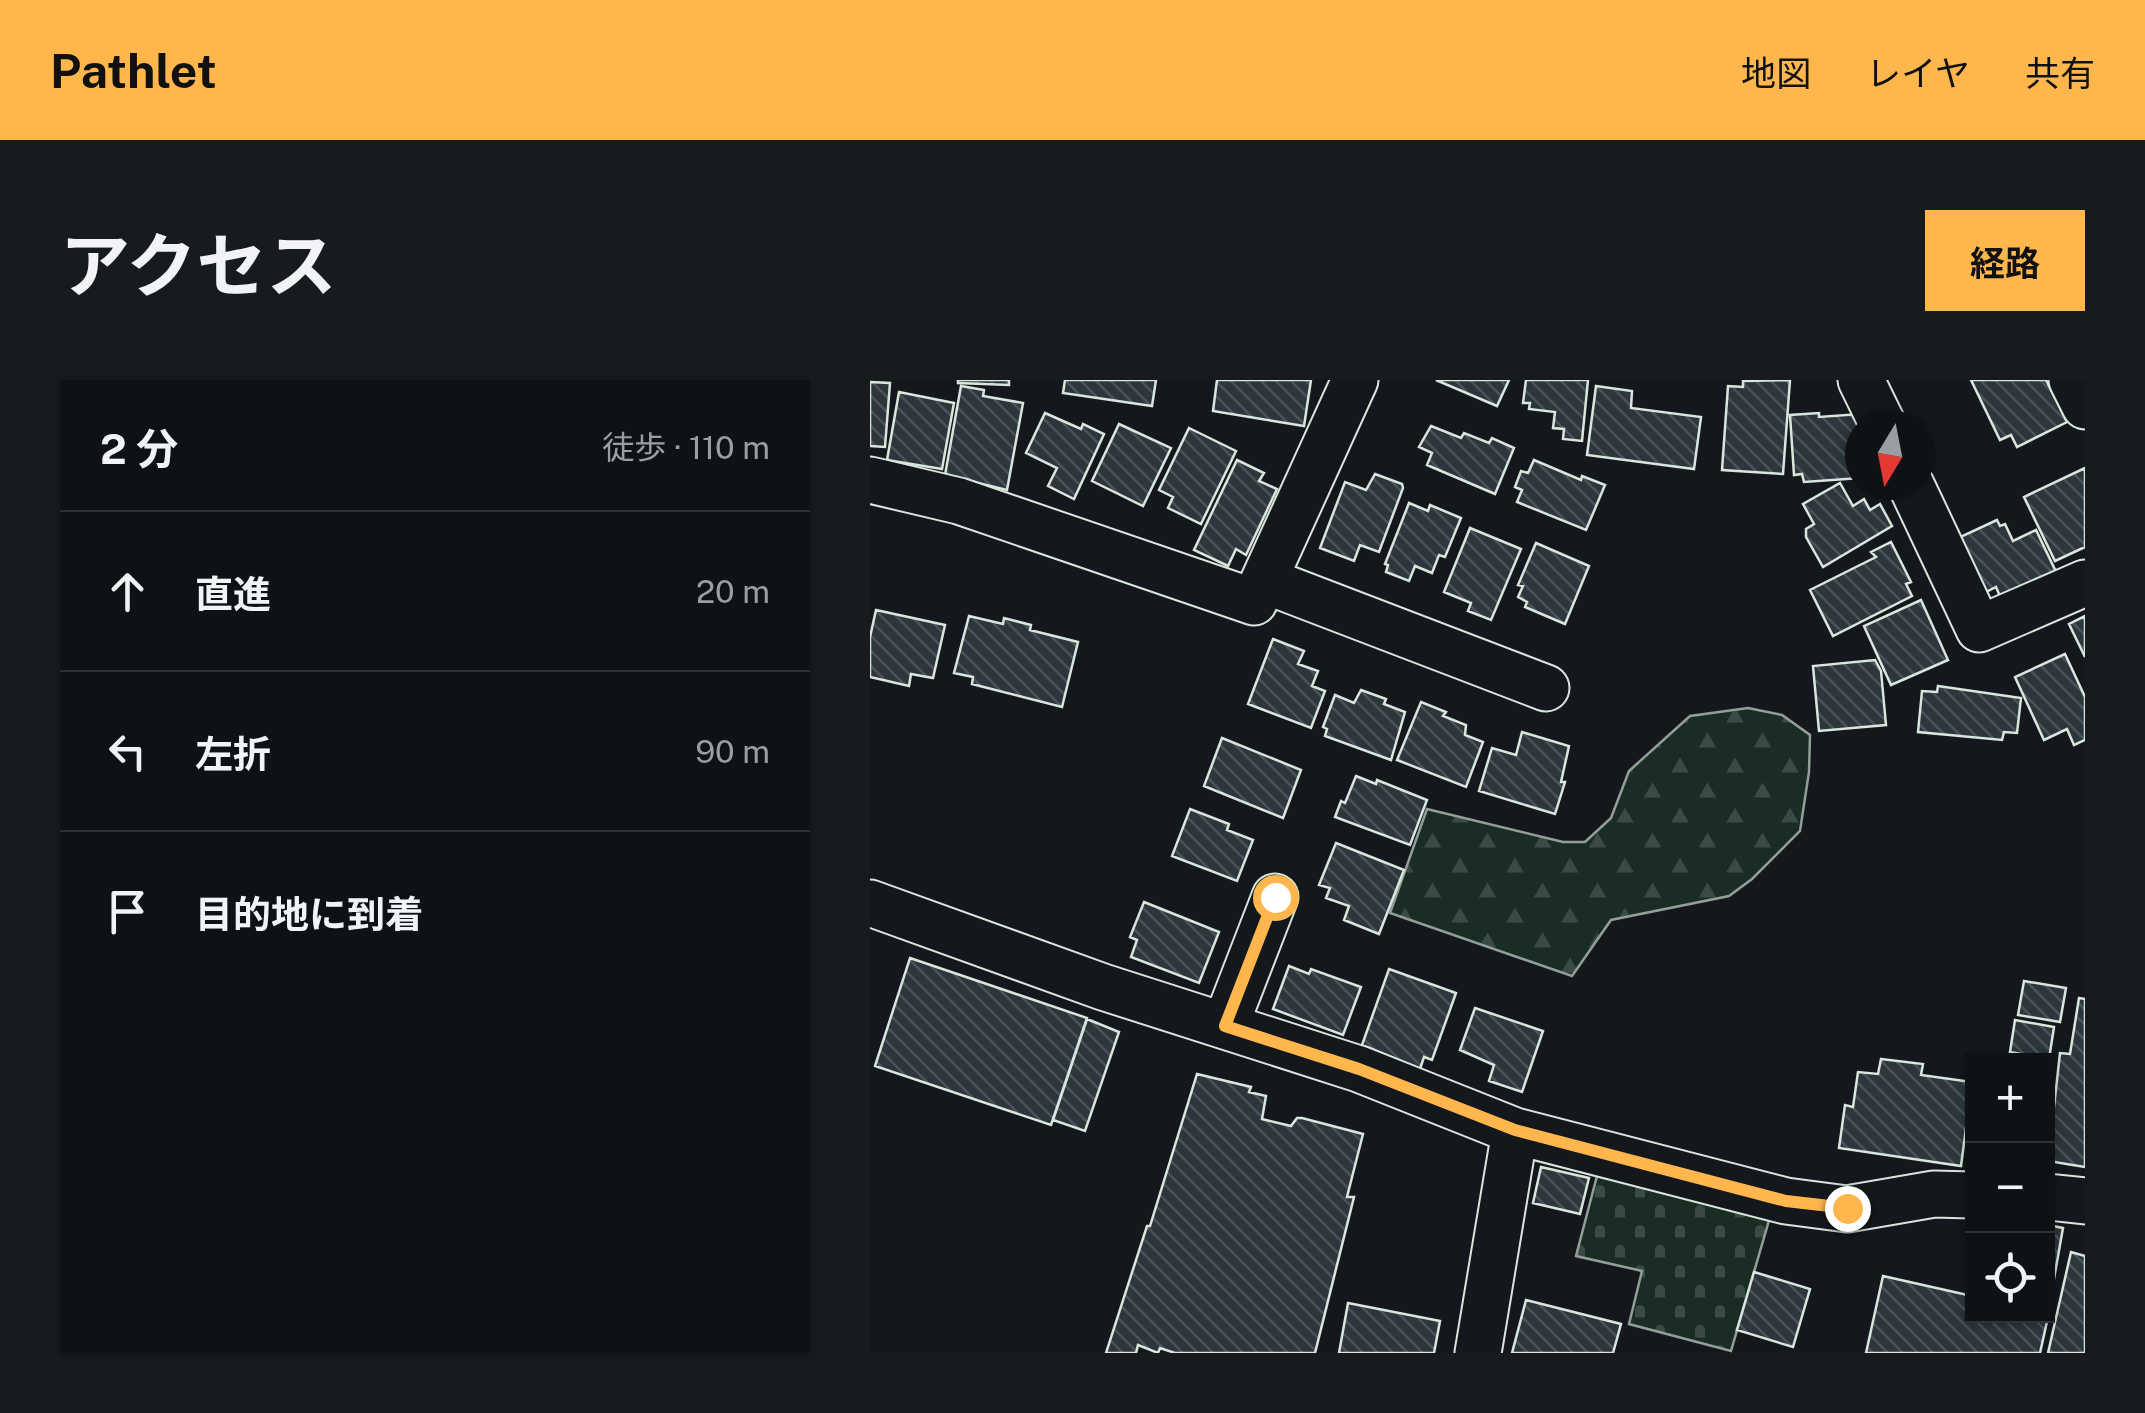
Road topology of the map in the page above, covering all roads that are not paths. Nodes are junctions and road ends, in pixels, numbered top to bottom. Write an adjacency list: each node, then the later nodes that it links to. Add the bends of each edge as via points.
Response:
1 (1356, 380): 8 (street)
2 (1861, 380): 5 (street)
3 (2072, 380): 4 (street)
4 (2085, 406)
5 (1876, 410)
6 (870, 480): 8 (street, via 959,500 1254,602)
7 (1918, 500): 9 (street, via 1980,629)
8 (1264, 580): 10 (street)
9 (2085, 583)
10 (1546, 688)
11 (1275, 897): 13 (street)
12 (870, 903): 13 (street)
13 (1225, 1026): 14 (street)
14 (1515, 1130): 15 (street, via 1786,1201 1847,1208); 18 (street)
15 (1965, 1195)
16 (2055, 1198): 17 (street)
17 (2085, 1202)
18 (1478, 1353)

